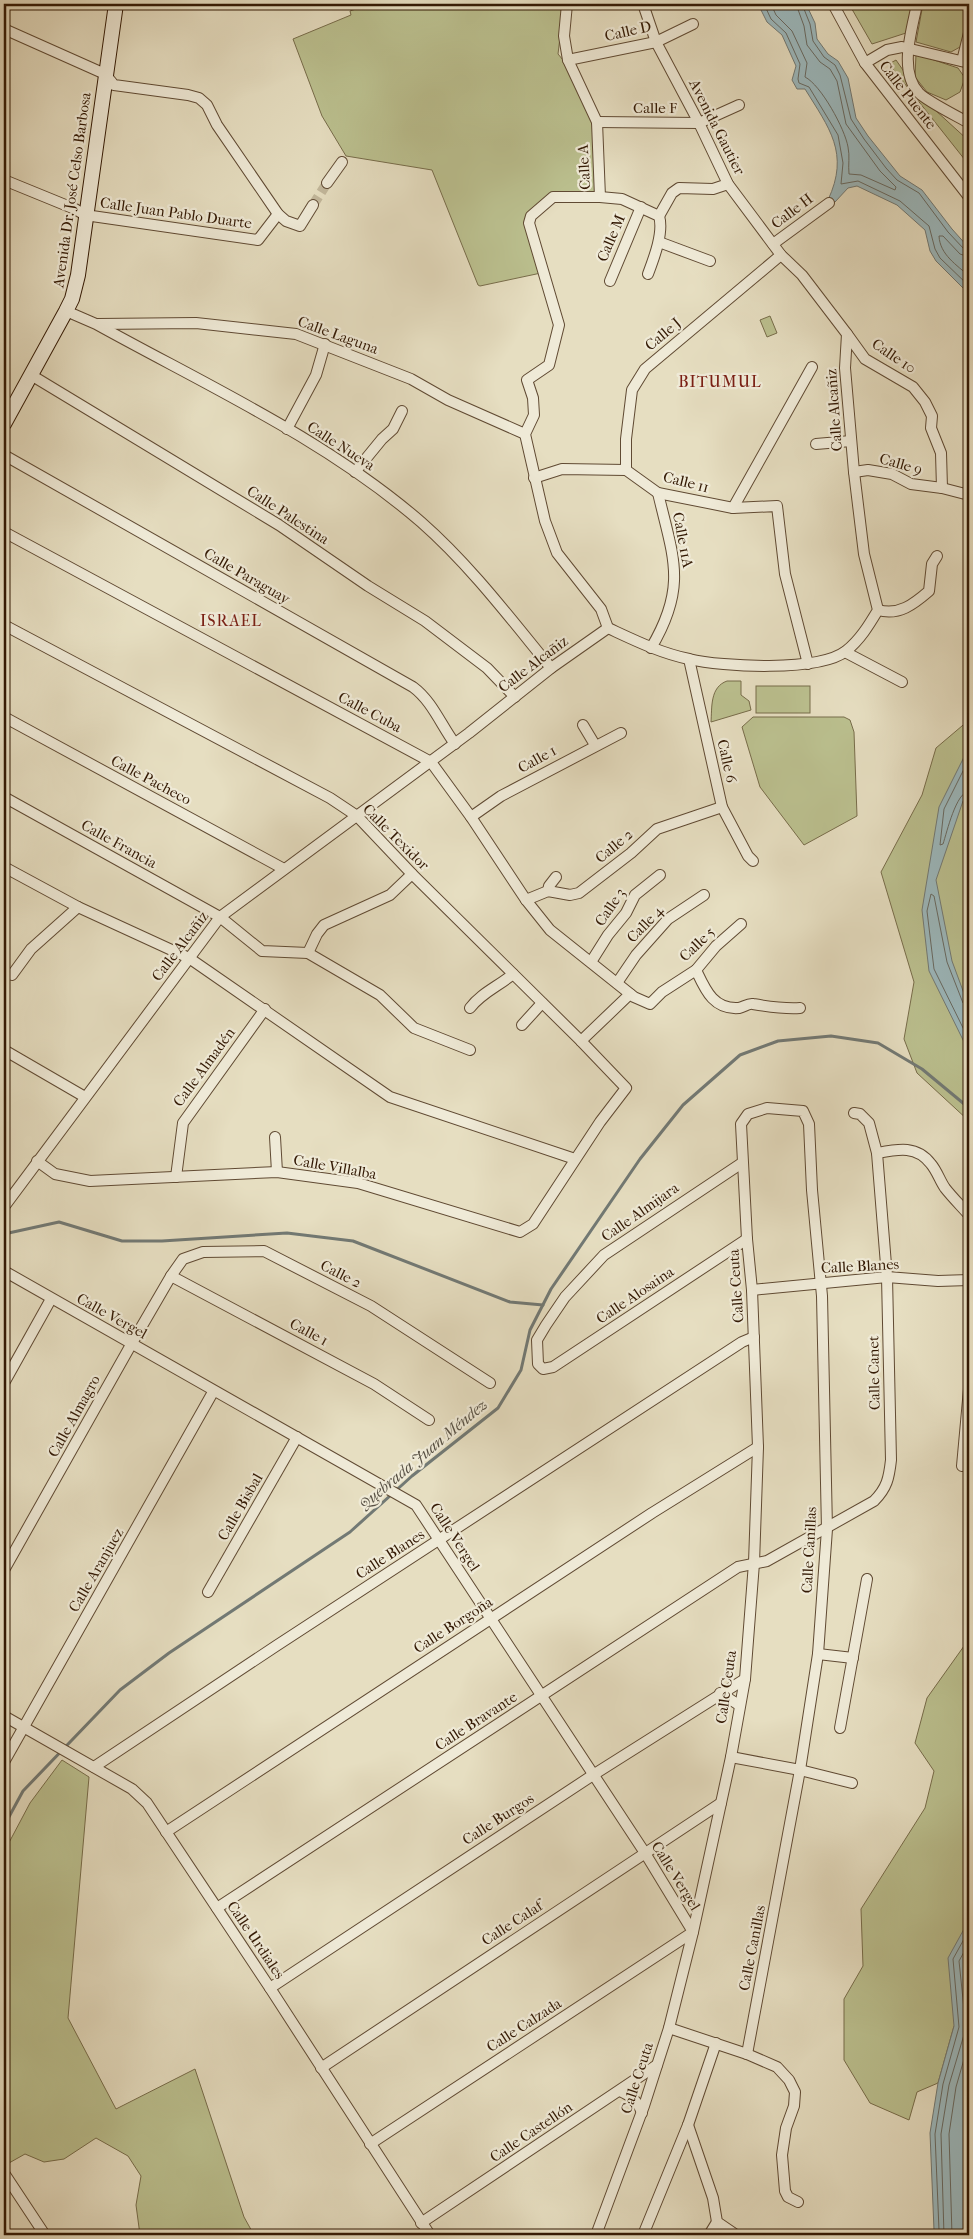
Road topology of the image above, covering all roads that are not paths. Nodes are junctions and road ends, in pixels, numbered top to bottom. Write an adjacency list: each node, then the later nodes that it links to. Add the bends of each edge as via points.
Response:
1 (116, 4): 14 (main road, Avenida Dr. José Celso Barbosa)
2 (567, 4): 11 (street, Calle A, via 564,36)
3 (643, 4): 9 (street, Avenida Gautier)
4 (833, 4): 13 (street, Calle Puente)
5 (916, 4): 10 (street)
6 (693, 24): 9 (street, Calle D)
7 (4, 29): 14 (street)
8 (969, 33): 12 (street)
9 (656, 42): 11 (street, Calle D); 17 (street, Avenida Gautier)
10 (908, 48): 12 (street); 13 (street, via 887,50); 18 (street, via 912,82 920,94)
11 (568, 60): 16 (street, Calle A)
12 (966, 62)
13 (865, 63): 24 (street, Calle Puente)
14 (104, 74): 28 (street, via 114,86 188,95 207,104 217,125); 29 (main road, Avenida Dr. José Celso Barbosa)
15 (739, 105): 17 (street, Calle F)
16 (597, 122): 17 (street, Calle F); 23 (street, Calle A)
17 (699, 123): 22 (street, Avenida Gautier)
18 (969, 123)
19 (342, 162): 21 (street)
20 (4, 180): 29 (street, Calle Juan Pablo Duarte)
21 (327, 183)
22 (728, 184): 30 (street, via 713,189 679,188 672,193); 32 (street, Avenida Gautier)
23 (600, 197): 27 (street, via 622,199); 46 (street, Calle A, via 553,197 529,222 559,326 549,365 526,380 533,398 534,415)
24 (969, 197)
25 (829, 202): 32 (street, Calle H)
26 (313, 205): 28 (street, via 300,226)
27 (641, 207): 30 (street); 36 (street, Calle M)
28 (278, 214): 29 (street, Calle Juan Pablo Duarte, via 258,240)
29 (85, 215): 37 (main road, Avenida Dr. José Celso Barbosa, via 78,274)
30 (659, 216): 31 (street)
31 (659, 242): 34 (street); 35 (street)
32 (773, 244): 33 (street, Avenida Gautier)
33 (781, 255): 39 (street, via 802,275); 50 (street, Calle J, via 645,369 632,390)
34 (710, 262)
35 (648, 274)
36 (610, 281)
37 (66, 311): 38 (street, Calle Nueva); 42 (main road, Avenida Dr. José Celso Barbosa)
38 (96, 324): 40 (street, Calle Laguna, via 196,323 296,334); 45 (street, Calle Nueva)
39 (847, 334): 47 (street, Calle Alcañiz, via 845,368); 54 (street, Calle 10, via 865,358 913,387 926,402 932,416 931,428 941,453)
40 (325, 344): 45 (street, via 316,375); 46 (street, Calle Laguna, via 411,379 448,400)
41 (812, 367): 57 (street)
42 (31, 375): 44 (main road, Avenida Dr. José Celso Barbosa); 69 (street, Calle Palestina, via 279,525 425,621 488,668)
43 (402, 410): 51 (street, via 393,430)
44 (4, 423)
45 (287, 429): 51 (street, Calle Nueva)
46 (525, 434): 53 (street)
47 (851, 441): 48 (street); 52 (street, Calle Alcañiz)
48 (816, 444)
49 (4, 455): 73 (street, Calle Paraguay, via 413,687 424,695)
50 (626, 470): 53 (street, via 562,469); 55 (street, Calle 11)
51 (355, 472): 67 (street, Calle Nueva, via 416,518 449,549 491,594)
52 (854, 472): 54 (street, Calle 9, via 868,470 892,474 911,484); 60 (street, Calle Alcañiz, via 864,554)
53 (534, 478): 62 (street, via 557,553 601,609)
54 (942, 488): 56 (street, Calle 9)
55 (658, 493): 57 (street, Calle 11); 63 (street, Calle 11A, via 675,569 673,596 664,625)
56 (969, 496)
57 (734, 508): 66 (street, Calle 11, via 777,506 785,574)
58 (4, 532): 75 (street, Calle Cuba)
59 (937, 556): 60 (street, via 932,564 929,592 914,604 895,612)
60 (878, 610): 64 (street, via 865,632)
61 (4, 625): 78 (street, Calle Texidor, via 330,798)
62 (608, 628): 63 (street); 67 (street, Calle Alcañiz)
63 (651, 648): 65 (street)
64 (844, 652): 66 (street); 68 (street)
65 (689, 659): 66 (street, via 734,666); 77 (street, Calle 6)
66 (808, 664)
67 (551, 668): 69 (street, Calle Alcañiz)
68 (902, 682)
69 (515, 697): 73 (street, Calle Alcañiz)
70 (4, 717): 82 (street, Calle Pacheco)
71 (583, 725): 74 (street)
72 (621, 732): 74 (street, Calle 1)
73 (455, 744): 75 (street, Calle Alcañiz)
74 (595, 745): 79 (street, Calle 1, via 501,796)
75 (431, 762): 78 (street, Calle Alcañiz); 79 (street, Calle Cuba)
76 (4, 797): 90 (street, Calle Francia)
77 (722, 806): 80 (street, Calle 6, via 748,856); 86 (street, Calle 2, via 657,829 632,853 579,893 570,895)
78 (357, 816): 82 (street, Calle Alcañiz); 83 (street, Calle Texidor)
79 (471, 817): 88 (street, Calle Cuba)
80 (754, 861)
81 (4, 867): 89 (street)
82 (284, 869): 90 (street, Calle Alcañiz)
83 (412, 874): 92 (street, via 390,895 324,925); 96 (street, Calle Texidor)
84 (660, 875): 94 (street, Calle 3, via 635,895)
85 (556, 877): 86 (street)
86 (548, 891): 88 (street)
87 (704, 895): 98 (street, Calle 4, via 668,919 636,955)
88 (526, 900): 94 (street, Calle Cuba, via 550,930)
89 (78, 906): 93 (street); 97 (street, via 31,949)
90 (220, 917): 92 (street, Calle Francia, via 262,951); 93 (street, Calle Alcañiz)
91 (741, 924): 95 (street, Calle 5)
92 (308, 953): 108 (street, via 380,995 414,1028)
93 (189, 958): 104 (street); 109 (street, Calle Alcañiz)
94 (591, 962): 98 (street, Calle Cuba)
95 (696, 970): 101 (street, Calle 5, via 662,992); 103 (street, via 711,999 722,1007 740,1008 751,1003 775,1008)
96 (513, 974): 100 (street, Calle Texidor); 102 (street, via 477,999)
97 (12, 975)
98 (617, 984): 99 (street, Calle Cuba)
99 (630, 994): 101 (street, Calle Cuba); 106 (street)
100 (542, 1003): 105 (street); 106 (street, Calle Texidor)
101 (650, 1004)
102 (470, 1008)
103 (800, 1008)
104 (265, 1009): 115 (street, via 390,1097); 119 (street, Calle Almadén, via 183,1123)
105 (522, 1026)
106 (582, 1041): 111 (street, Calle Texidor, via 626,1088)
107 (4, 1050): 109 (street)
108 (470, 1050)
109 (85, 1097): 116 (street, Calle Alcañiz)
110 (854, 1113): 114 (street, Calle Canet, via 869,1123)
111 (600, 1122): 115 (street, Calle Villalba)
112 (741, 1124): 117 (street, Calle Ceuta); 127 (street, Calle Canillas, via 748,1114 767,1108 803,1111 809,1124)
113 (276, 1137): 118 (street)
114 (877, 1154): 121 (street, via 913,1149 924,1155); 125 (street, Calle Canet)
115 (575, 1159): 118 (street, Calle Villalba, via 533,1224 520,1232 358,1183)
116 (37, 1161): 119 (street, Calle Villalba, via 54,1174 90,1181); 120 (street, Calle Alcañiz)
117 (742, 1163): 122 (street, Calle Ceuta); 132 (street, Calle Almijara, via 604,1255 565,1297 537,1340)
118 (277, 1172): 119 (street, Calle Villalba)
119 (176, 1177)
120 (4, 1207)
121 (969, 1215)
122 (747, 1239): 128 (street, Calle Ceuta); 132 (street, Calle Alosaina, via 553,1367 544,1369)
123 (4, 1271): 129 (street, Calle Vergel)
124 (171, 1276): 131 (street, Calle Almagro); 134 (street, Calle 2, via 183,1259 203,1252 264,1251 371,1306); 137 (street, Calle 1, via 374,1384)
125 (888, 1277): 126 (street, Calle Blanes); 127 (street, Calle Blanes); 141 (street, Calle Canet, via 889,1479 884,1491 874,1501)
126 (969, 1280)
127 (821, 1283): 128 (street, Calle Blanes); 141 (street, Calle Canillas)
128 (752, 1290): 130 (street, Calle Ceuta)
129 (51, 1300): 131 (street, Calle Vergel); 133 (street)
130 (754, 1337): 139 (street, Calle Ceuta); 142 (street, Calle Blanes)
131 (132, 1343): 136 (street, Calle Vergel); 144 (street, Calle Almagro)
132 (538, 1364)
133 (4, 1383)
134 (490, 1383)
135 (969, 1388): 140 (street)
136 (213, 1392): 138 (street, Calle Vergel); 155 (street, Calle Aranjuez)
137 (429, 1420)
138 (297, 1437): 142 (street, Calle Vergel, via 408,1499); 146 (street, Calle Bisbal)
139 (758, 1447): 143 (street, Calle Ceuta); 147 (street, Calle Borgoña)
140 (962, 1466)
141 (827, 1529): 143 (street, Calle Canet, via 767,1561); 148 (street, Calle Canillas)
142 (440, 1539): 147 (street, Calle Vergel); 159 (street, Calle Blanes)
143 (754, 1563): 150 (street, Calle Ceuta); 152 (street, Calle Bravante, via 738,1567)
144 (4, 1570)
145 (866, 1580): 149 (street)
146 (208, 1592)
147 (490, 1619): 152 (street, Calle Vergel); 164 (street, Calle Borgoña)
148 (818, 1654): 149 (street); 160 (street, Calle Canillas)
149 (853, 1658): 156 (street)
150 (744, 1679): 151 (street, Calle Burgos); 153 (street, Calle Ceuta)
151 (720, 1693): 153 (street); 161 (street, Calle Burgos)
152 (541, 1696): 161 (street, Calle Vergel); 166 (street, Calle Bravante)
153 (739, 1705): 157 (street, Calle Ceuta)
154 (4, 1716): 155 (street, Calle Urdiales)
155 (23, 1727): 158 (street, Calle Aranjuez); 159 (street, Calle Urdiales)
156 (840, 1728)
157 (731, 1757): 160 (street); 163 (street, Calle Ceuta)
158 (4, 1762)
159 (94, 1767): 164 (street, Calle Urdiales, via 132,1789 147,1803)
160 (800, 1770): 162 (street); 171 (street, Calle Canillas)
161 (593, 1775): 165 (street, Calle Vergel); 168 (street, Calle Burgos)
162 (852, 1783)
163 (721, 1803): 165 (street, Calle Calaf); 167 (street, Calle Ceuta)
164 (166, 1832): 166 (street, Calle Urdiales)
165 (644, 1853): 167 (street, Calle Vergel); 173 (street, Calle Calaf)
166 (216, 1908): 168 (street, Calle Urdiales)
167 (693, 1932): 169 (street, Calle Ceuta); 177 (street, Calle Calzada)
168 (270, 1988): 173 (street, Calle Urdiales)
169 (669, 2028): 170 (street); 172 (street, Calle Ceuta)
170 (716, 2042): 171 (street); 176 (street)
171 (747, 2054): 179 (street, via 777,2067 789,2080 794,2092 782,2154 785,2191 788,2197)
172 (657, 2065): 174 (street, Calle Castellón); 175 (street, Calle Ceuta)
173 (321, 2068): 177 (street, Calle Urdiales)
174 (620, 2091): 175 (street, via 630,2095); 181 (street, Calle Castellón)
175 (642, 2113): 184 (street, Calle Ceuta)
176 (688, 2125): 180 (street); 185 (street)
177 (370, 2144): 181 (street, Calle Urdiales)
178 (4, 2173): 182 (street)
179 (798, 2202)
180 (717, 2222): 186 (street); 187 (street)
181 (421, 2223): 183 (street, Calle Urdiales)
182 (45, 2235)
183 (430, 2235)
184 (596, 2235)
185 (643, 2235)
186 (709, 2235)
187 (736, 2235)

